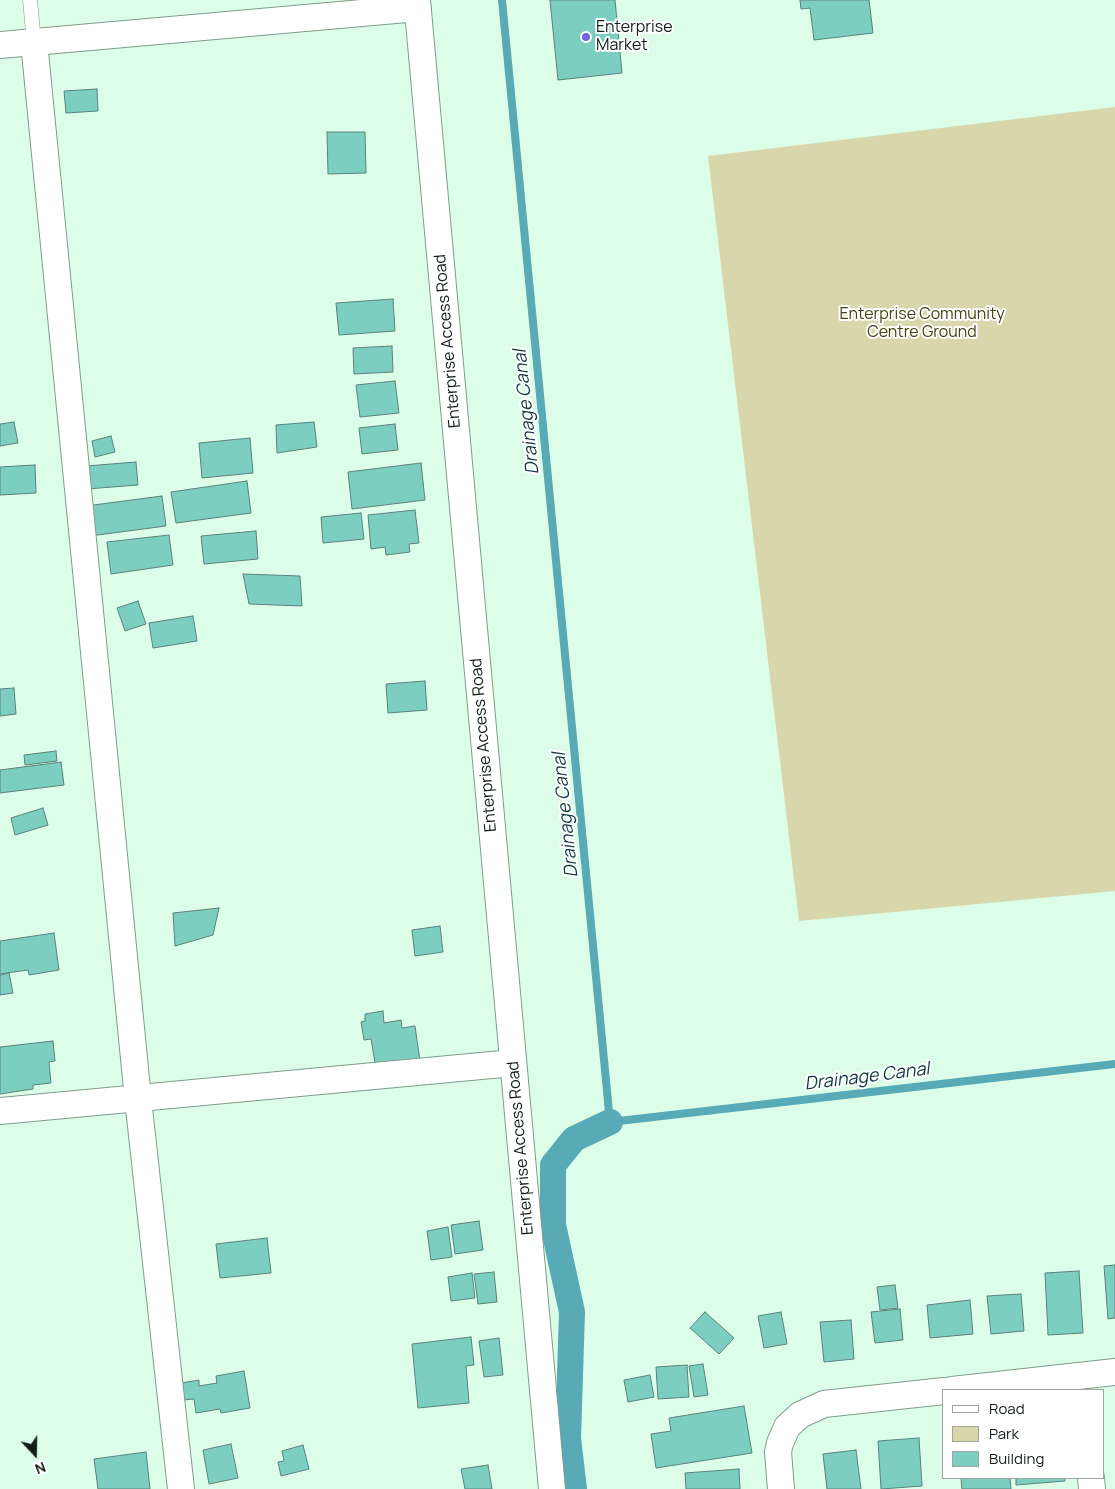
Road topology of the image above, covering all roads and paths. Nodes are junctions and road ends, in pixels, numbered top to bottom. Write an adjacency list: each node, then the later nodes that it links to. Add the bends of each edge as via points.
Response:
1 (30, 0): 3 (lane)
2 (418, 4): 3 (street); 5 (street, Enterprise Access Road)
3 (34, 42): 4 (street); 6 (street)
4 (0, 45)
5 (513, 1063): 6 (street); 13 (street, Enterprise Access Road)
6 (138, 1099): 7 (street); 12 (street)
7 (0, 1111)
8 (1115, 1372): 9 (street)
9 (1084, 1383): 10 (street)
10 (971, 1389)
11 (942, 1391): 14 (street, via 824,1404 800,1415 787,1427 780,1443)
12 (181, 1489)
13 (552, 1489)
14 (781, 1489)

